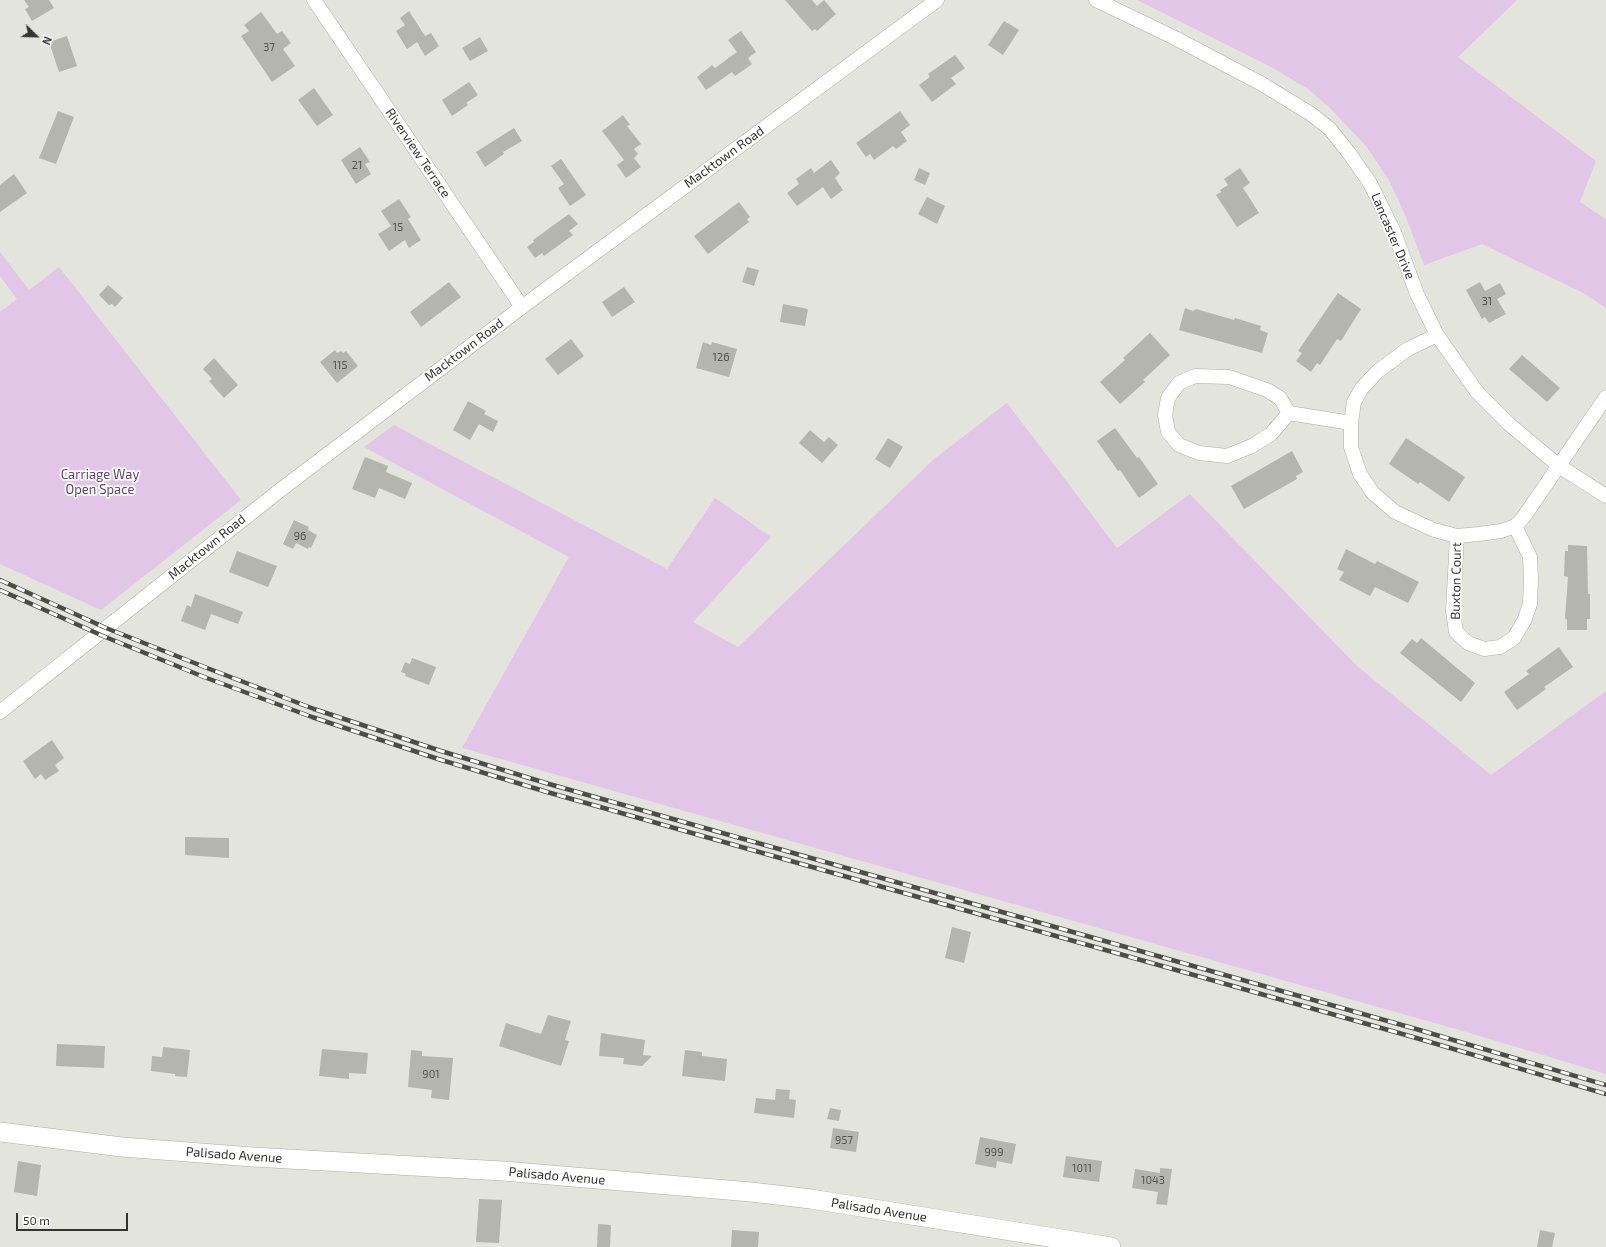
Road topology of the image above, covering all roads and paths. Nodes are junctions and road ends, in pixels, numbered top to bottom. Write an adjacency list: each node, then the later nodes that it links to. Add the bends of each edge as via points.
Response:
1 (314, 0): 4 (street, Riverview Terrace)
2 (937, 0): 4 (street, Macktown Road)
3 (1096, 0): 5 (street, Lancaster Drive, via 1176,38 1262,84 1311,114 1330,129 1370,183 1394,232 1417,294)
4 (522, 307): 13 (street, Macktown Road, via 268,500)
5 (1437, 335): 8 (street, via 1408,349 1378,371 1362,388 1354,402); 9 (street, Lancaster Drive, via 1477,392 1509,424)
6 (1606, 397): 9 (street)
7 (1289, 413): 7 (street, via 1271,434 1252,446 1228,456 1199,453 1179,445 1168,432 1165,414 1168,398 1179,383 1195,376 1228,377 1267,390 1280,398); 8 (street)
8 (1351, 423): 12 (street, via 1351,447 1360,474 1373,493 1396,512 1434,530)
9 (1559, 466): 10 (street, Lancaster Drive); 11 (street)
10 (1606, 496)
11 (1515, 526): 12 (street, via 1501,531); 12 (street, Buxton Court, via 1530,557 1530,604 1514,638 1500,647 1484,649 1468,643 1456,632 1453,611)
12 (1457, 536)
13 (0, 712)
14 (0, 1132): 15 (main road, Palisado Avenue, via 122,1147 246,1157 503,1171 751,1192 811,1199)
15 (1111, 1247)

